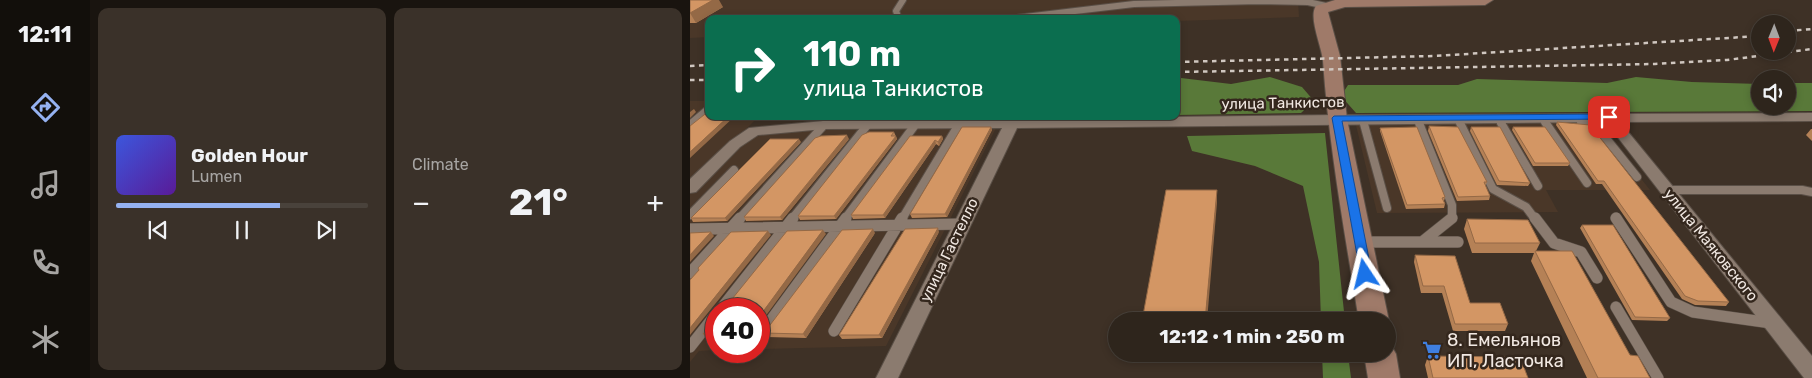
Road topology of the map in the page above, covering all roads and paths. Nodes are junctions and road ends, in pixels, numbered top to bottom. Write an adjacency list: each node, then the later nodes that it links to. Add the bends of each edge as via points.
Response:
1 (903, 0): 5 (lane, via 898,5)
2 (1261, 0): 4 (lane); 6 (lane, via 1134,4)
3 (1485, 0): 4 (street, via 1344,2)
4 (1326, 6): 10 (street, via 1320,14 1331,56)
5 (897, 15)
6 (1042, 15)
7 (705, 112): 19 (lane)
8 (1609, 117): 9 (street, улица Танкистов); 10 (street, улица Танкистов); 27 (street, улица Маяковского)
9 (1812, 117)
10 (1338, 121): 13 (street, улица Танкистов); 18 (lane); 38 (street)
11 (1545, 122): 16 (lane); 23 (lane, via 1593,122); 24 (lane)
12 (869, 123): 20 (street, улица Танкистов); 21 (street, улица Танкистов); 35 (lane)
13 (1012, 123): 17 (street, улица Танкистов); 32 (street, улица Гастелло)
14 (1419, 123): 15 (lane); 18 (lane); 39 (lane, via 1452,205 1452,220)
15 (1460, 123): 16 (lane); 42 (lane, via 1493,189 1526,207 1554,243 1581,252)
16 (1501, 123): 25 (lane)
17 (959, 124): 21 (street, улица Танкистов); 34 (lane)
18 (1364, 124): 29 (lane)
19 (690, 125)
20 (824, 125): 26 (street, улица Танкистов, via 754,131 735,144); 36 (lane)
21 (915, 125): 33 (lane)
22 (734, 170): 30 (lane)
23 (1637, 177)
24 (1587, 183)
25 (1538, 186)
26 (690, 188)
27 (1667, 190): 28 (lane); 47 (street, улица Маяковского)
28 (1812, 192)
29 (1387, 208)
30 (690, 215)
31 (1616, 218): 47 (lane, via 1671,302 1694,312)
32 (962, 224): 34 (lane); 53 (street, улица Гастелло)
33 (843, 225): 34 (lane); 35 (lane); 46 (lane)
34 (900, 225): 49 (lane)
35 (788, 226): 36 (lane); 43 (lane)
36 (731, 228): 37 (lane); 41 (lane)
37 (690, 229)
38 (1360, 242): 39 (lane); 45 (street)
39 (1422, 242): 40 (lane)
40 (1458, 242)
41 (690, 273)
42 (1597, 278)
43 (730, 298)
44 (1616, 307): 55 (lane)
45 (1372, 312)
46 (770, 322)
47 (1774, 324): 52 (street, улица Маяковского)
48 (705, 328): 50 (lane)
49 (834, 331)
50 (690, 347)
51 (1381, 362): 54 (street)
52 (1812, 372)
53 (887, 378)
54 (1384, 378)
55 (1658, 378)

